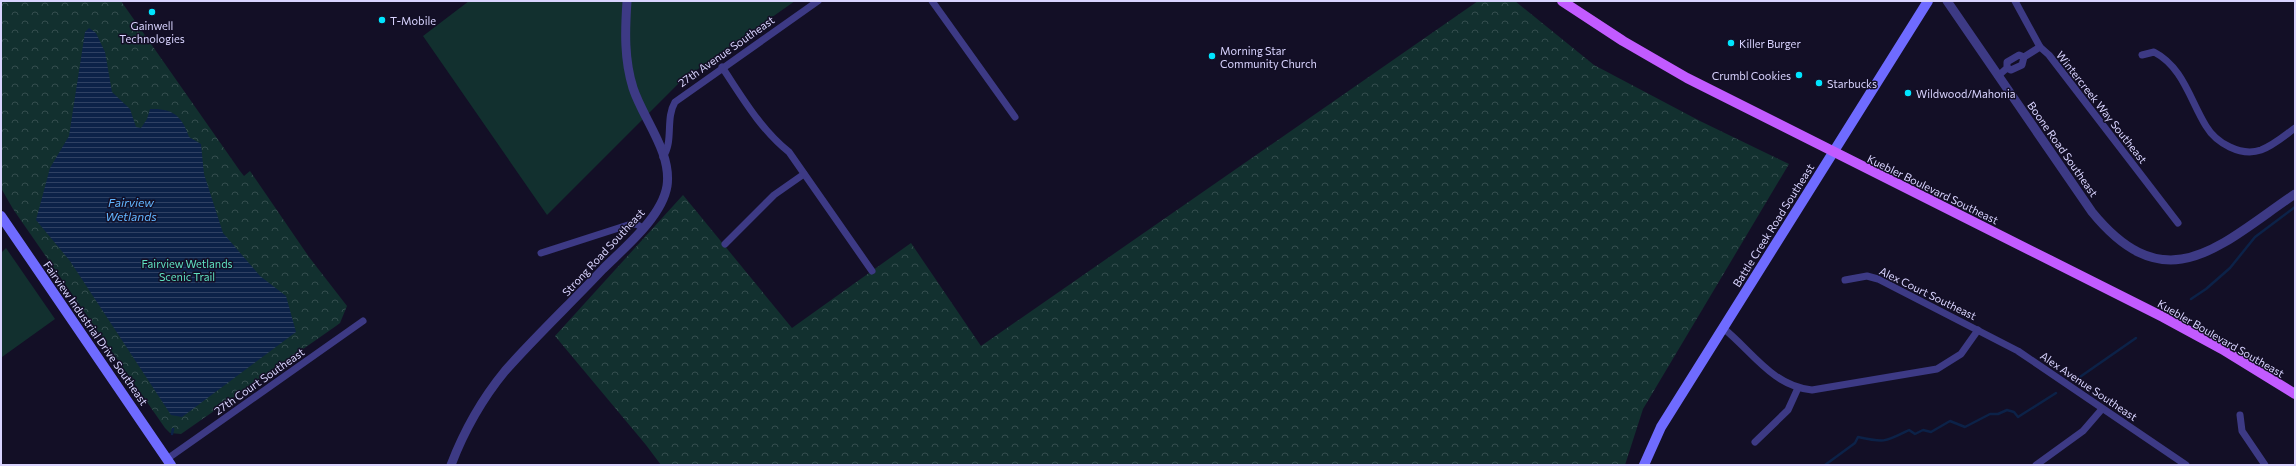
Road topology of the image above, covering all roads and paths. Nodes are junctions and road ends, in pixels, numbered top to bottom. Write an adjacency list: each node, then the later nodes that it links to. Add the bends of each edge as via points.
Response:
1 (627, 1): 15 (street, Strong Road Southeast, via 625,38 628,68 638,102)
2 (818, 1): 10 (street, 27th Avenue Southeast)
3 (932, 1): 12 (street)
4 (1562, 1): 14 (main road, Kuebler Boulevard Southeast, via 1661,65)
5 (1928, 1): 14 (main road, Battle Creek Road Southeast)
6 (1947, 1): 11 (street, Boone Road Southeast)
7 (2015, 1): 8 (street, Wintercreek Way Southeast)
8 (2040, 47): 11 (street, via 2024,57 2022,65 2011,70 2006,68); 19 (street, Wintercreek Way Southeast, via 2049,55)
9 (2142, 56): 13 (street, via 2154,52 2170,65 2188,90 2210,132 2233,149 2251,152 2260,150)
10 (722, 67): 15 (street, 27th Avenue Southeast, via 675,102 670,116 668,147); 16 (street, via 760,122 777,143 789,152)
11 (1998, 76): 17 (street, Boone Road Southeast, via 2079,194 2107,230 2129,247 2145,255 2168,260 2188,259 2214,249)
12 (1015, 117)
13 (2295, 128)
14 (1833, 153): 26 (main road, Battle Creek Road Southeast); 29 (main road, Kuebler Boulevard Southeast, via 2162,317 2222,349)
15 (663, 157): 20 (street, Strong Road Southeast, via 668,178 665,195)
16 (804, 174): 21 (street, via 774,195); 23 (street)
17 (2295, 194)
18 (1, 216): 33 (main road, Fairview Industrial Drive Southeast)
19 (2178, 223)
20 (643, 228): 22 (street, via 636,224 628,225); 34 (street, Strong Road Southeast, via 506,371 481,404)
21 (725, 244)
22 (541, 253)
23 (872, 271)
24 (1845, 280): 27 (street, Alex Court Southeast, via 1866,276 1878,279)
25 (363, 321): 33 (street, 27th Court Southeast)
26 (1723, 328): 28 (street, via 1765,369 1780,380); 35 (main road, Battle Creek Road Southeast, via 1661,427)
27 (1978, 330): 28 (street, via 1961,354 1938,369 1822,389); 30 (street, Alex Avenue Southeast, via 2018,351)
28 (1798, 388): 32 (street, via 1788,410)
29 (2295, 394)
30 (2102, 409): 36 (street, via 2084,431); 37 (street, Alex Avenue Southeast)
31 (2240, 415): 38 (street, via 2242,431)
32 (1755, 442)
33 (169, 462)
34 (451, 465)
35 (1644, 465)
36 (2036, 465)
37 (2186, 465)
38 (2265, 465)

